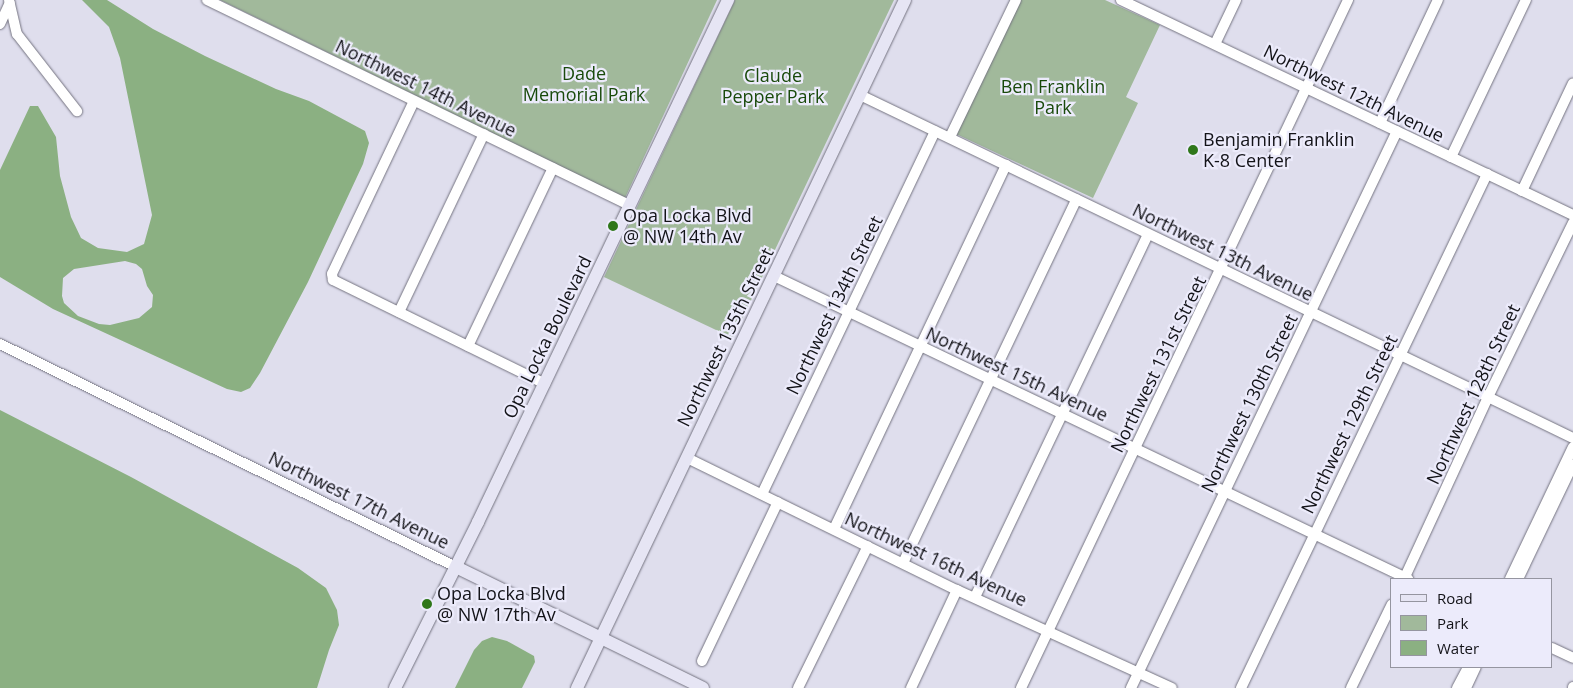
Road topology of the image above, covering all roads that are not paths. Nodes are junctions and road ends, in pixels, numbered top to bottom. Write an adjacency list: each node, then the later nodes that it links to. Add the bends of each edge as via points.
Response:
1 (207, 0): 16 (street, Northwest 14th Avenue)
2 (728, 0): 29 (main road, Opa Locka Boulevard)
3 (905, 0): 15 (main road, Northwest 135th Street)
4 (1016, 0): 22 (street)
5 (1236, 0): 12 (street)
6 (1348, 0): 14 (street, Northwest 131st Street)
7 (1438, 0): 18 (street)
8 (1526, 0): 23 (street)
9 (10, 1): 11 (street); 17 (street, via 17,34)
10 (1125, 1): 12 (street, Northwest 12th Avenue)
11 (0, 24)
12 (1215, 44): 14 (street, Northwest 12th Avenue)
13 (1573, 84): 27 (street)
14 (1306, 87): 18 (street, Northwest 12th Avenue); 33 (street, Northwest 131st Street)
15 (860, 95): 19 (street, Northwest 13th Avenue); 34 (main road, Northwest 135th Street)
16 (414, 101): 21 (street, Northwest 14th Avenue); 35 (street, via 332,274 333,280)
17 (77, 111)
18 (1380, 123): 20 (street, Northwest 12th Avenue)
19 (935, 131): 22 (street, Northwest 13th Avenue); 36 (street, Northwest 134th Street)
20 (1396, 131): 23 (street, Northwest 12th Avenue); 37 (street, Northwest 130th Street)
21 (484, 134): 25 (street, Northwest 14th Avenue); 35 (street)
22 (950, 137): 24 (street, Northwest 13th Avenue)
23 (1451, 157): 26 (street, Northwest 12th Avenue)
24 (1006, 165): 28 (street, Northwest 13th Avenue); 40 (street)
25 (553, 168): 29 (street, Northwest 14th Avenue); 39 (street)
26 (1486, 174): 27 (street, Northwest 12th Avenue); 41 (street, Northwest 129th Street)
27 (1522, 191): 30 (street, Northwest 12th Avenue)
28 (1077, 199): 32 (street, Northwest 13th Avenue); 42 (street)
29 (630, 205): 43 (main road, Opa Locka Boulevard)
30 (1573, 215)
31 (1573, 223): 44 (street, Northwest 128th Street)
32 (1148, 234): 33 (street, Northwest 13th Avenue); 45 (street)
33 (1222, 269): 37 (street, Northwest 13th Avenue); 48 (street, Northwest 131st Street)
34 (774, 276): 36 (street, Northwest 15th Avenue); 49 (main road, Northwest 135th Street)
35 (399, 312): 39 (street)
36 (849, 312): 40 (street, Northwest 15th Avenue); 52 (street, Northwest 134th Street)
37 (1311, 313): 41 (street, Northwest 13th Avenue); 51 (street, Northwest 130th Street)
38 (0, 344): 58 (street, Northwest 17th Avenue)
39 (468, 346): 43 (street)
40 (920, 346): 42 (street, Northwest 15th Avenue); 54 (street)
41 (1400, 356): 44 (street, Northwest 13th Avenue); 55 (street, Northwest 129th Street)
42 (991, 379): 45 (street, Northwest 15th Avenue); 57 (street)
43 (544, 384): 58 (main road, Opa Locka Boulevard)
44 (1488, 397): 46 (street, Northwest 13th Avenue); 60 (street, Northwest 128th Street)
45 (1063, 413): 48 (street, Northwest 15th Avenue); 64 (street)
46 (1573, 438)
47 (1573, 447): 61 (street)
48 (1135, 448): 51 (street, Northwest 15th Avenue); 66 (street, Northwest 131st Street)
49 (687, 458): 52 (street, Northwest 16th Avenue); 67 (main road, Northwest 135th Street)
50 (1573, 464): 62 (street)
51 (1224, 491): 55 (street, Northwest 15th Avenue); 73 (street, Northwest 130th Street)
52 (762, 494): 53 (street, Northwest 16th Avenue)
53 (778, 502): 54 (street, Northwest 16th Avenue); 70 (street)
54 (834, 529): 56 (street, Northwest 16th Avenue)
55 (1314, 535): 59 (street, Northwest 15th Avenue); 83 (street, Northwest 129th Street)
56 (868, 546): 57 (street, Northwest 16th Avenue); 78 (street)
57 (903, 563): 63 (street, Northwest 16th Avenue)
58 (456, 567): 67 (main road, Northwest 17th Avenue); 75 (main road, Opa Locka Boulevard)
59 (1403, 578)
60 (1405, 578)
61 (1510, 578)
62 (1518, 578)
63 (957, 590): 64 (street, Northwest 16th Avenue); 79 (street)
64 (974, 597): 66 (street, Northwest 16th Avenue)
65 (1390, 608): 84 (street)
66 (1048, 630): 73 (street, Northwest 16th Avenue); 80 (street, Northwest 131st Street)
67 (602, 638): 74 (main road, Northwest 17th Avenue); 76 (main road, Northwest 135th Street)
68 (1553, 648): 69 (street)
69 (1573, 658)
70 (702, 661)
71 (1468, 668): 85 (street)
72 (1476, 668): 86 (street)
73 (1139, 672): 81 (street, Northwest 130th Street); 82 (street, Northwest 16th Avenue)
74 (690, 685): 77 (main road, Northwest 17th Avenue)
75 (395, 688)
76 (577, 688)
77 (703, 688)
78 (798, 688)
79 (911, 688)
80 (1021, 688)
81 (1131, 688)
82 (1172, 688)
83 (1242, 688)
84 (1351, 688)
85 (1458, 688)
86 (1466, 688)

